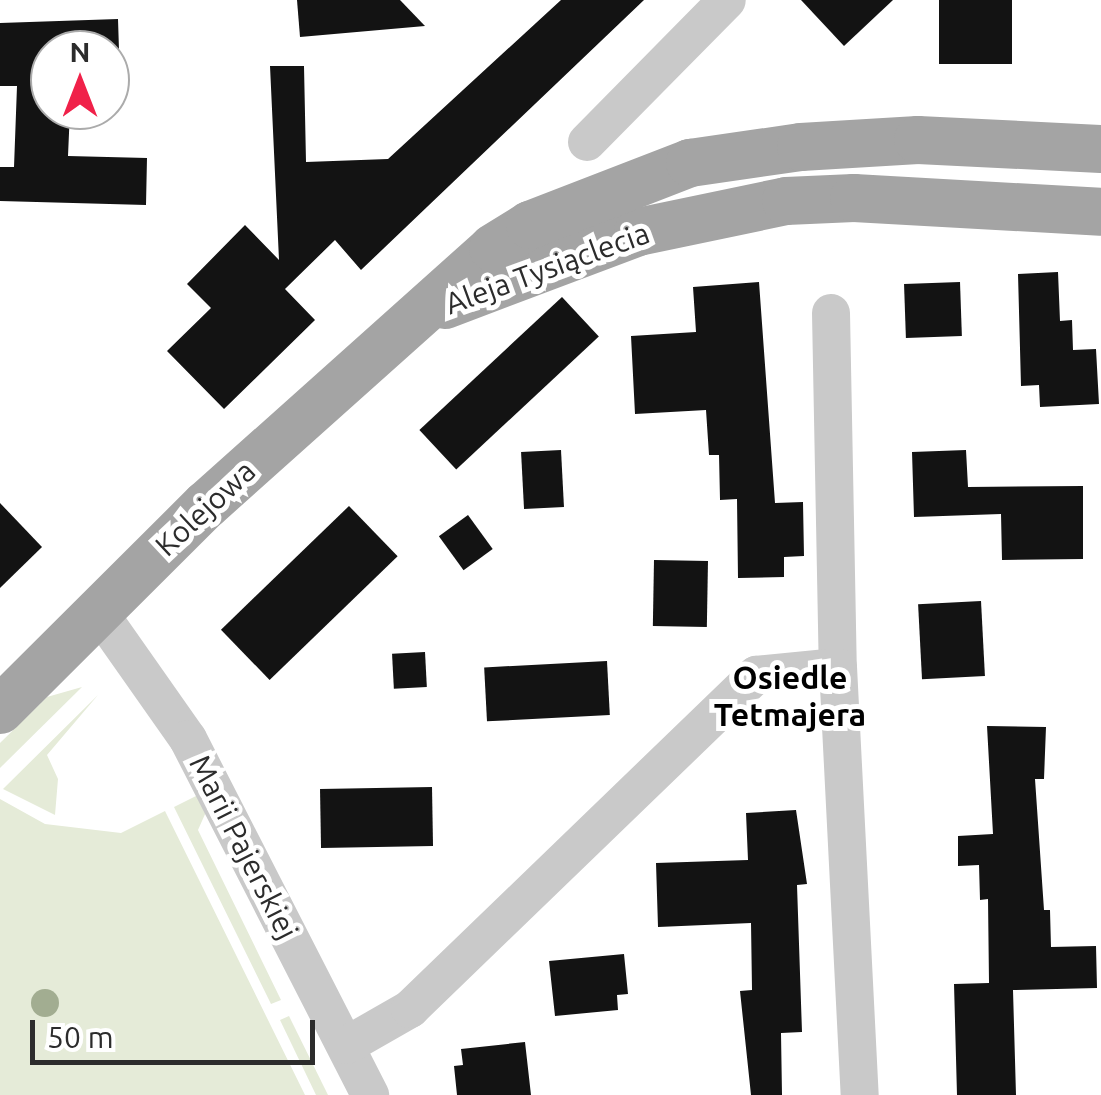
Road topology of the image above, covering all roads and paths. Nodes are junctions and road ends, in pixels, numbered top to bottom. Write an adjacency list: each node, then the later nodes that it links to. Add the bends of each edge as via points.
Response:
1 (727, 0): 2 (street)
2 (587, 142)
3 (1101, 149): 6 (main road, Aleja Tysiąclecia, via 918,140 690,162 530,225 493,248)
4 (1101, 212): 6 (main road, Aleja Tysiąclecia, via 854,198 786,201 638,232)
5 (831, 313): 8 (street)
6 (419, 315): 7 (main road, Kolejowa)
7 (98, 611): 9 (main road, Kolejowa); 10 (street, Marii Pajerskiej, via 188,739)
8 (838, 667): 10 (street, via 756,675 410,1009); 12 (street)
9 (0, 710)
10 (347, 1045): 11 (street, Marii Pajerskiej)
11 (370, 1095)
12 (860, 1095)

